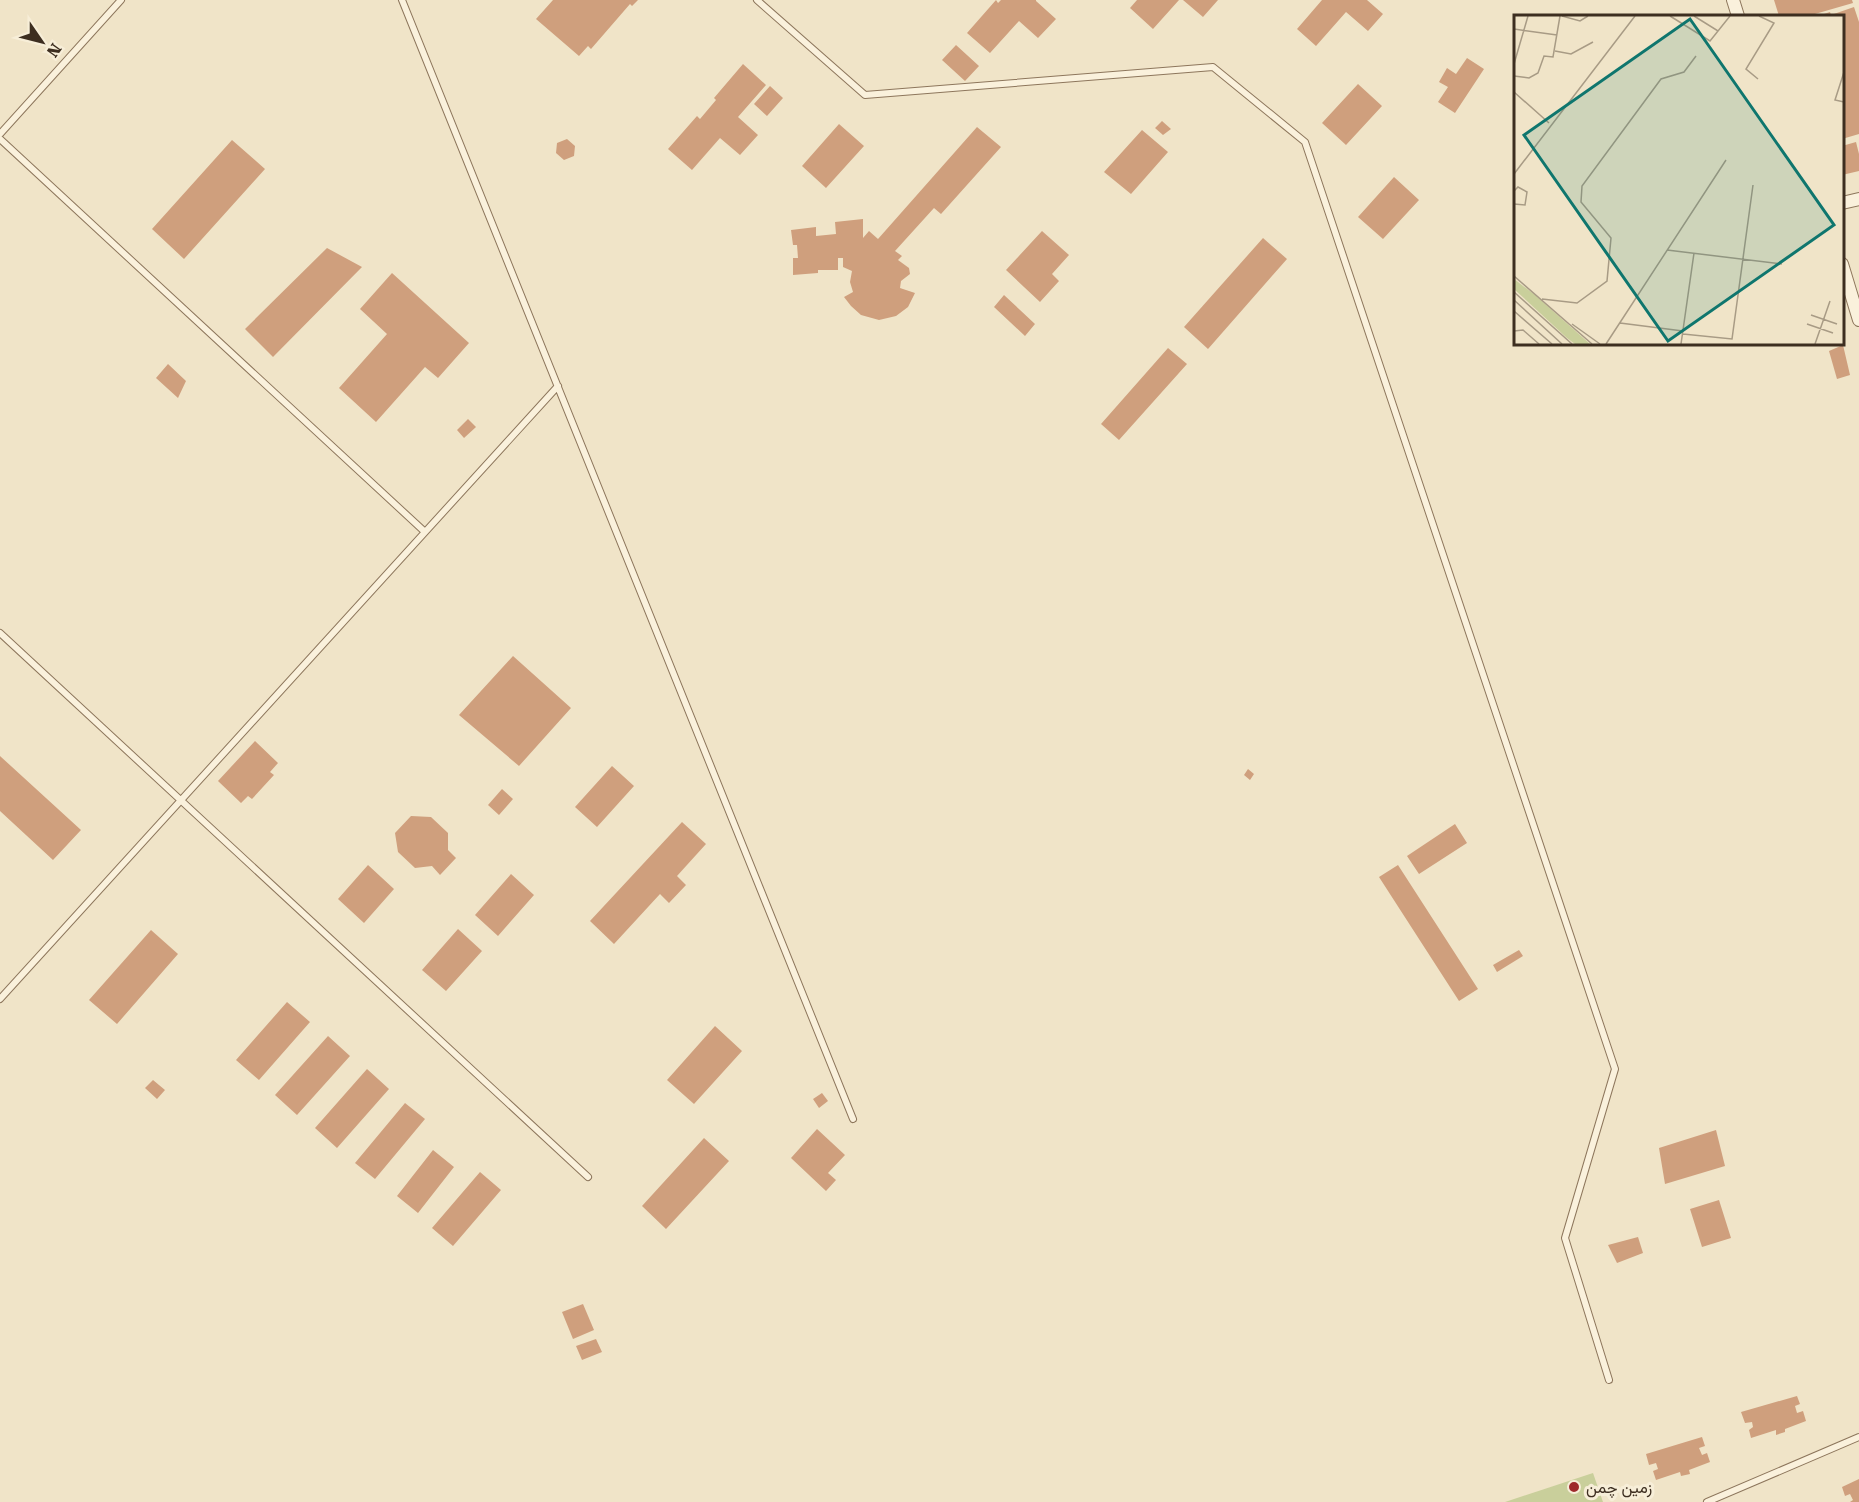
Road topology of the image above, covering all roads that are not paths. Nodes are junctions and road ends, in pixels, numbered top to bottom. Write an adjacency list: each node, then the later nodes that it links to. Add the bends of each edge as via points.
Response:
1 (121, 0): 6 (lane)
2 (402, 0): 12 (lane)
3 (757, 0): 19 (lane, via 865,95 1213,67 1305,142 1616,1069 1565,1238)
4 (1733, 0): 5 (street)
5 (1738, 15)
6 (0, 134)
7 (0, 139): 13 (lane)
8 (1859, 199): 9 (street)
9 (1844, 203)
10 (1844, 271): 11 (street)
11 (1859, 320)
12 (558, 386): 13 (lane); 17 (lane)
13 (425, 532): 15 (lane)
14 (0, 633): 15 (lane)
15 (181, 800): 16 (lane); 18 (lane)
16 (0, 999)
17 (853, 1119)
18 (588, 1177)
19 (1609, 1380)
20 (1859, 1437): 21 (lane)
21 (1707, 1502)

